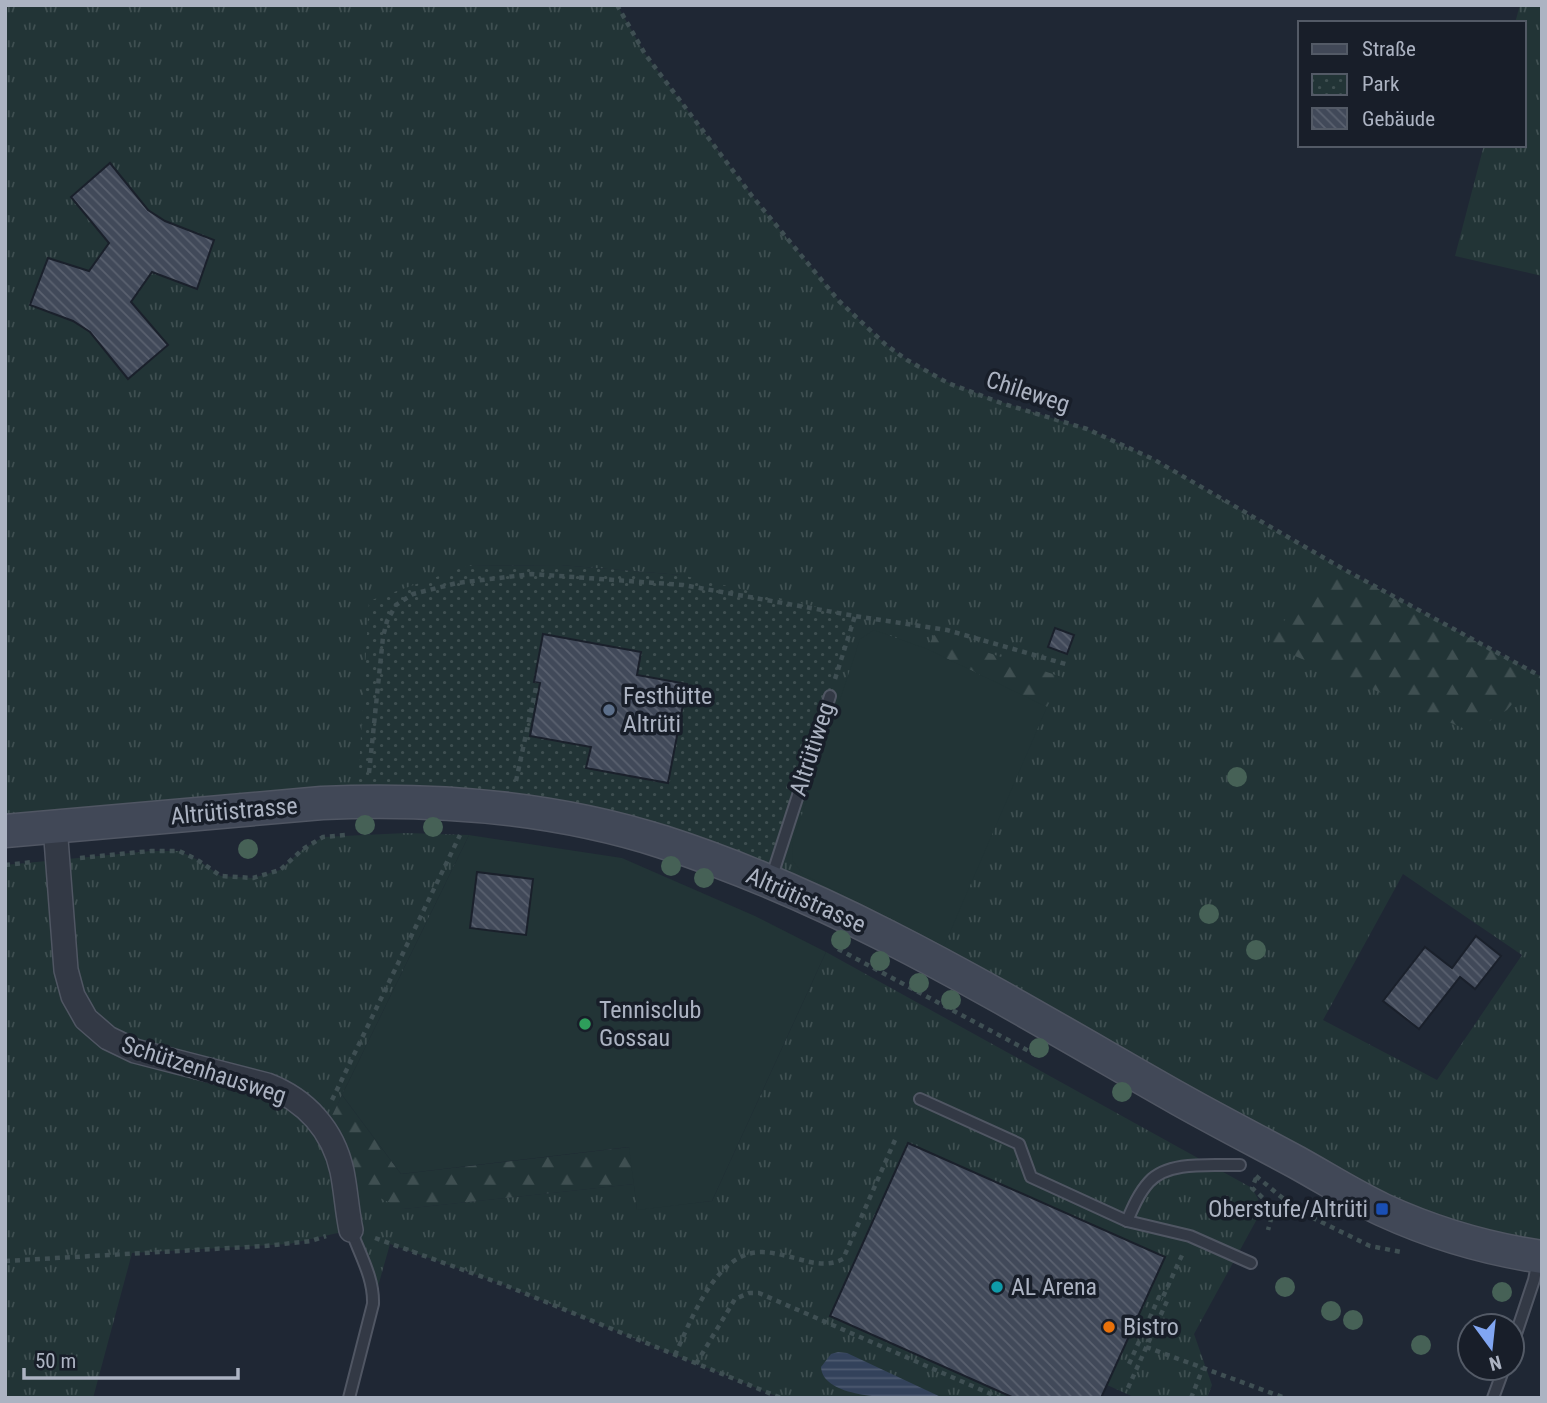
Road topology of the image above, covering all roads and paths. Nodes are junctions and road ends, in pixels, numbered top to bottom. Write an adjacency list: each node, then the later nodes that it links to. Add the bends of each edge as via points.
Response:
1 (617, 5): 4 (path, Chileweg, via 669,87 813,272 865,326 907,360 948,383 1079,426 1153,458)
2 (855, 616): 3 (path, via 947,630); 6 (path, Altrütiweg); 7 (path, via 683,585 594,577 532,574 457,583 413,594 396,605 387,621)
3 (1069, 664)
4 (1542, 677)
5 (537, 683): 8 (path)
6 (830, 696): 17 (lane, Altrütiweg)
7 (369, 763)
8 (509, 809): 9 (street, Altrütistrasse, via 345,802); 17 (street, Altrütistrasse, via 663,842)
9 (54, 826): 10 (street, Altrütistrasse); 15 (street, Schützenhausweg)
10 (5, 831)
11 (355, 834): 15 (path, via 323,837 280,870 253,878 221,876 179,852)
12 (446, 834): 13 (path)
13 (460, 835): 14 (path); 21 (path)
14 (469, 835)
15 (57, 860): 16 (path); 21 (street, Schützenhausweg, via 69,983 79,1009 96,1029 122,1046 152,1057 282,1091)
16 (5, 865)
17 (771, 882): 28 (street, Altrütistrasse, via 927,956 1382,1209 1487,1247)
18 (828, 943): 19 (path)
19 (1046, 1060)
20 (920, 1099): 24 (lane, via 1019,1144 1031,1177)
21 (321, 1123): 25 (street, Schützenhausweg, via 341,1168)
22 (895, 1140): 34 (path, via 843,1259 824,1264 761,1252 733,1261 709,1289)
23 (1240, 1165): 24 (lane, via 1176,1168 1157,1175 1144,1188); 26 (path, via 1257,1177 1252,1188 1274,1208)
24 (1127, 1220): 27 (lane)
25 (351, 1230): 29 (path, via 277,1245); 34 (path, via 502,1284); 39 (lane, via 371,1279 373,1304)
26 (1268, 1230)
27 (1190, 1236): 30 (lane); 31 (path)
28 (1540, 1257): 32 (lane)
29 (5, 1261)
30 (1251, 1263)
31 (1162, 1299): 33 (path, via 1167,1301); 36 (path, via 1159,1297)
32 (1523, 1312)
33 (1146, 1347): 37 (path); 38 (path)
34 (675, 1355): 35 (path)
35 (696, 1364): 40 (path); 41 (path, via 735,1298 759,1293)
36 (1129, 1364)
37 (1203, 1368): 42 (path); 43 (path)
38 (1128, 1388)
39 (349, 1398)
40 (781, 1398)
41 (1000, 1398)
42 (1191, 1398)
43 (1285, 1398)

